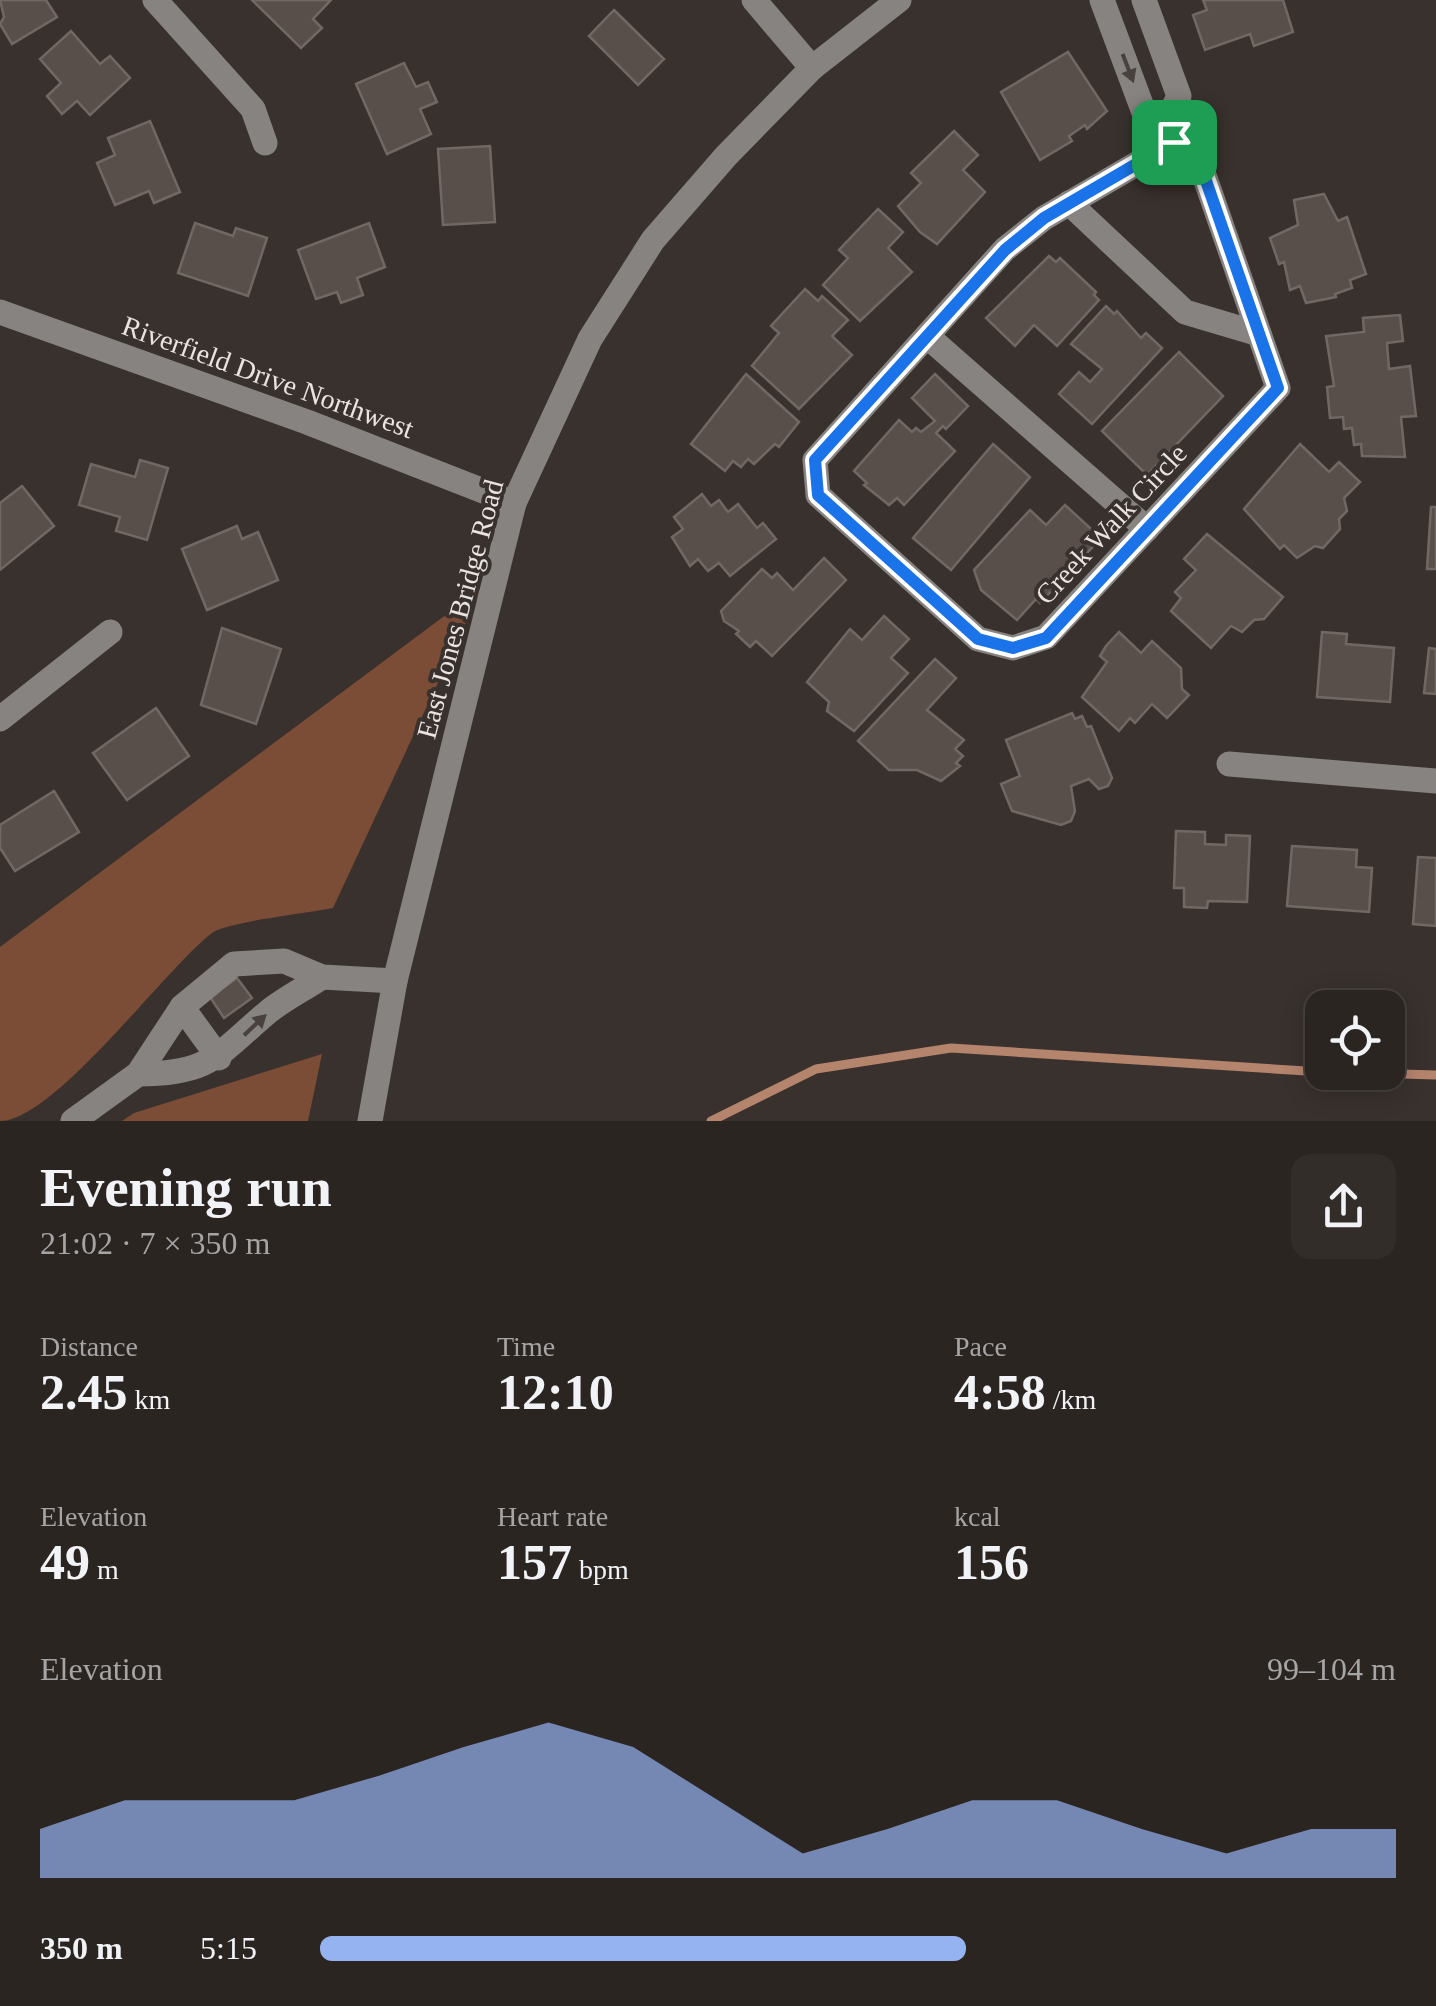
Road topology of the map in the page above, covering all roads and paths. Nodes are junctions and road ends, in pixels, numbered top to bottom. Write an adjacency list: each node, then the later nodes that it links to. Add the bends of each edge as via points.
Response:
1 (156, 0): 8 (street, via 253,108)
2 (754, 0): 6 (street)
3 (899, 0): 6 (street, East Jones Bridge Road)
4 (1102, 0): 7 (street, Creek Walk Circle, one-way to 7, via 1146,115)
5 (1144, 0): 7 (street, via 1179,96)
6 (812, 68): 13 (street, East Jones Bridge Road, via 653,240 590,339)
7 (1170, 131): 9 (street, Creek Walk Circle); 11 (street, Creek Walk Circle, via 1196,152)
8 (265, 143)
9 (1069, 203): 11 (street, via 1185,312); 12 (street, Creek Walk Circle, via 1005,250)
10 (0, 312): 13 (street, Riverfield Drive Northwest)
11 (1259, 334): 14 (street, Creek Walk Circle, via 1278,388)
12 (927, 336): 14 (street); 14 (street, Creek Walk Circle, via 815,460 818,495 978,639 1013,648 1046,638)
13 (514, 504): 20 (street, East Jones Bridge Road)
14 (1147, 530)
15 (110, 632): 16 (street)
16 (0, 718)
17 (1229, 764): 18 (street)
18 (1436, 782)
19 (322, 977): 20 (street); 21 (street, via 284,961 234,964); 22 (street, one-way to 19, via 270,1010)
20 (396, 981): 25 (street, East Jones Bridge Road)
21 (182, 1007): 22 (street); 23 (street)
22 (218, 1058): 23 (street, via 177,1074)
23 (138, 1074): 24 (street)
24 (74, 1121)
25 (370, 1121)

